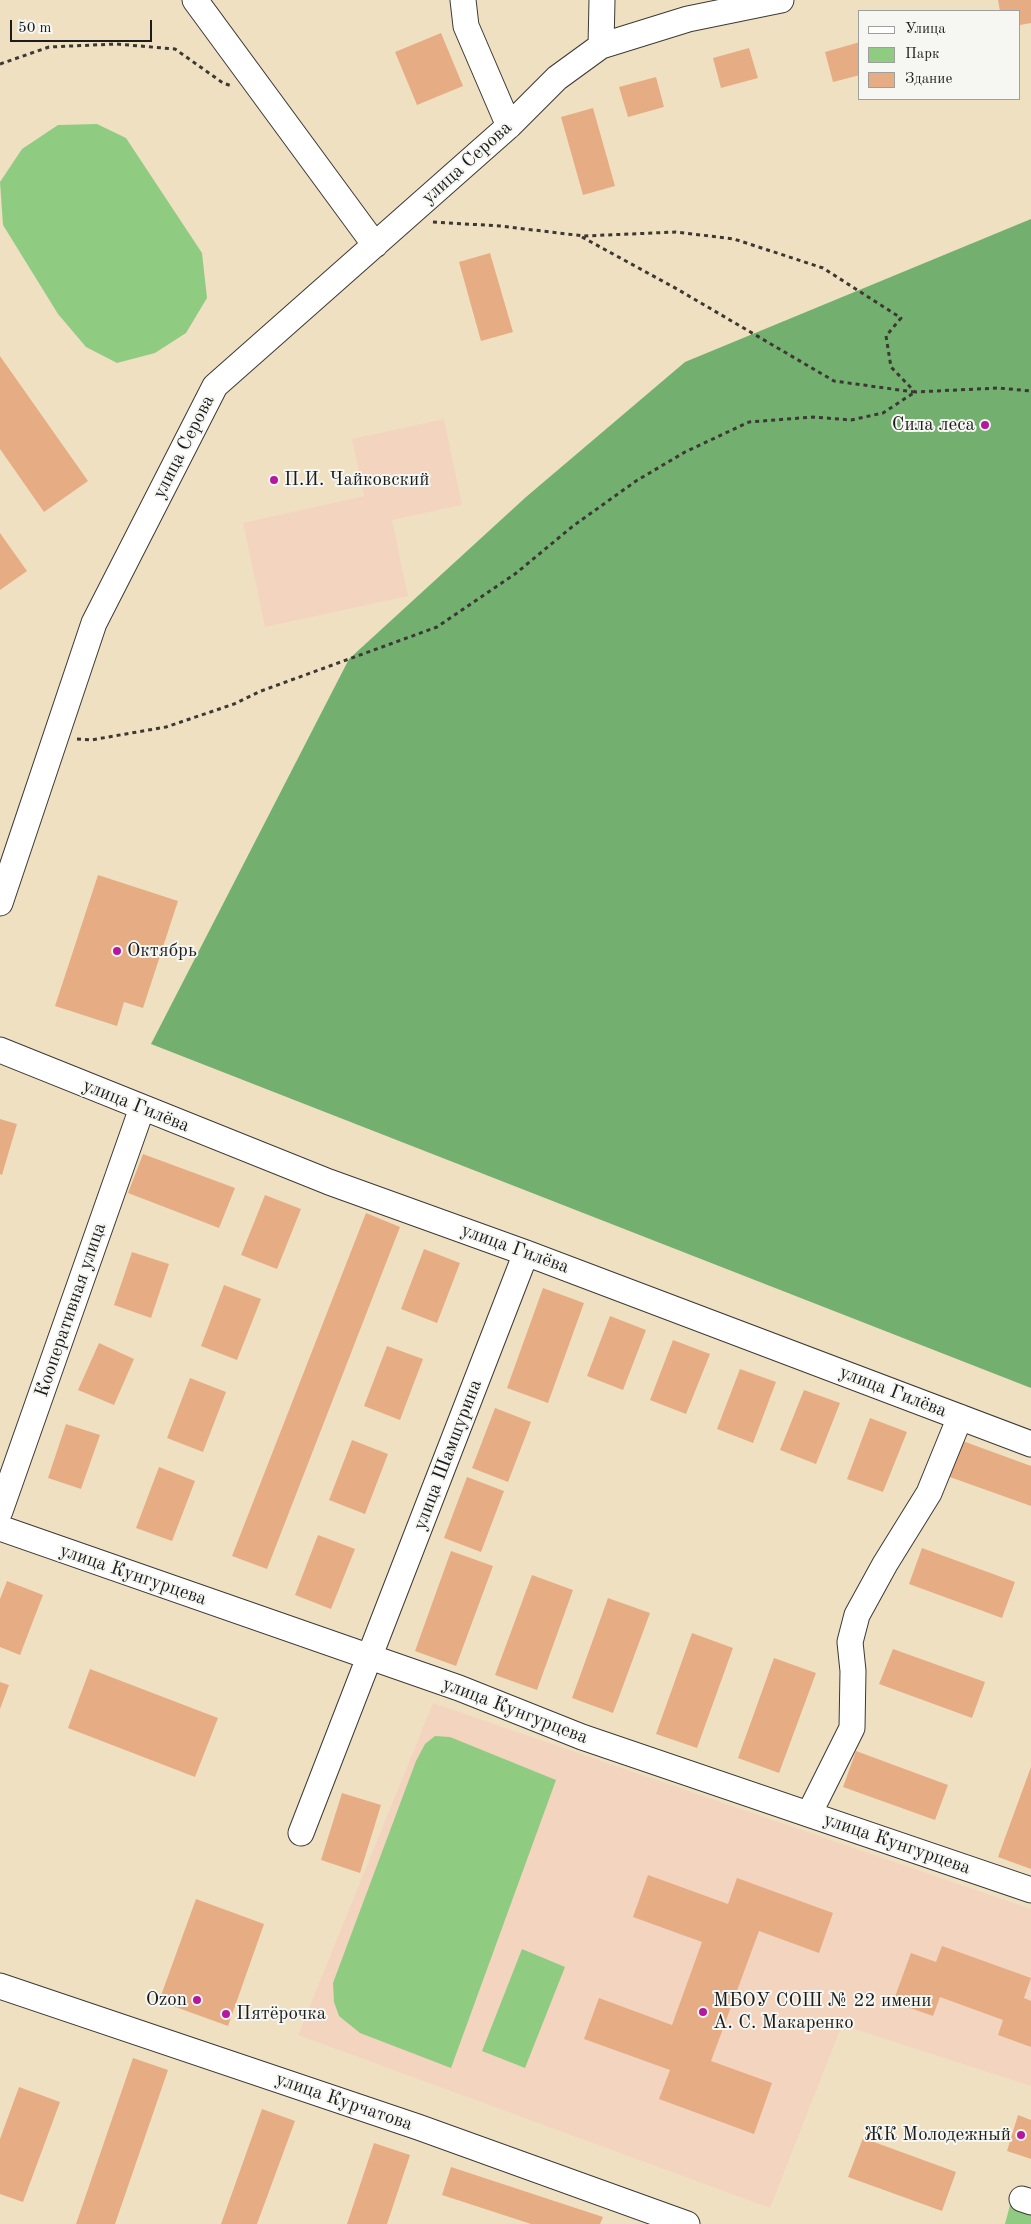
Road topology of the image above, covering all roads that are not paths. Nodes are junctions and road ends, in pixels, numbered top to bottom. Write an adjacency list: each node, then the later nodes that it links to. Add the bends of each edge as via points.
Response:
1 (194, 0): 7 (street)
2 (463, 0): 6 (street, via 466,26)
3 (602, 0): 5 (street)
4 (781, 0): 5 (street, улица Серова, via 688,19)
5 (601, 46): 6 (street, улица Серова, via 557,78)
6 (510, 126): 7 (street, улица Серова)
7 (375, 244): 8 (street, улица Серова, via 215,386 94,623)
8 (0, 903)
9 (0, 1050): 10 (street, улица Гилёва)
10 (142, 1108): 11 (street, улица Гилёва, via 330,1182); 14 (street, Кооперативная улица)
11 (526, 1253): 12 (street, улица Гилёва); 16 (street, улица Шамшурина)
12 (960, 1417): 13 (street, улица Гилёва); 17 (street, via 930,1493 857,1616 850,1642 852,1728)
13 (1031, 1444)
14 (0, 1511)
15 (0, 1528): 16 (street, улица Кунгурцева)
16 (370, 1658): 17 (street, улица Кунгурцева, via 459,1688 582,1737); 18 (street, улица Шамшурина)
17 (809, 1814): 19 (street, улица Кунгурцева)
18 (301, 1833)
19 (1031, 1890)
20 (0, 1986): 21 (street, улица Курчатова, via 418,2127)
21 (643, 2217): 22 (street, улица Курчатова)
22 (686, 2224)

